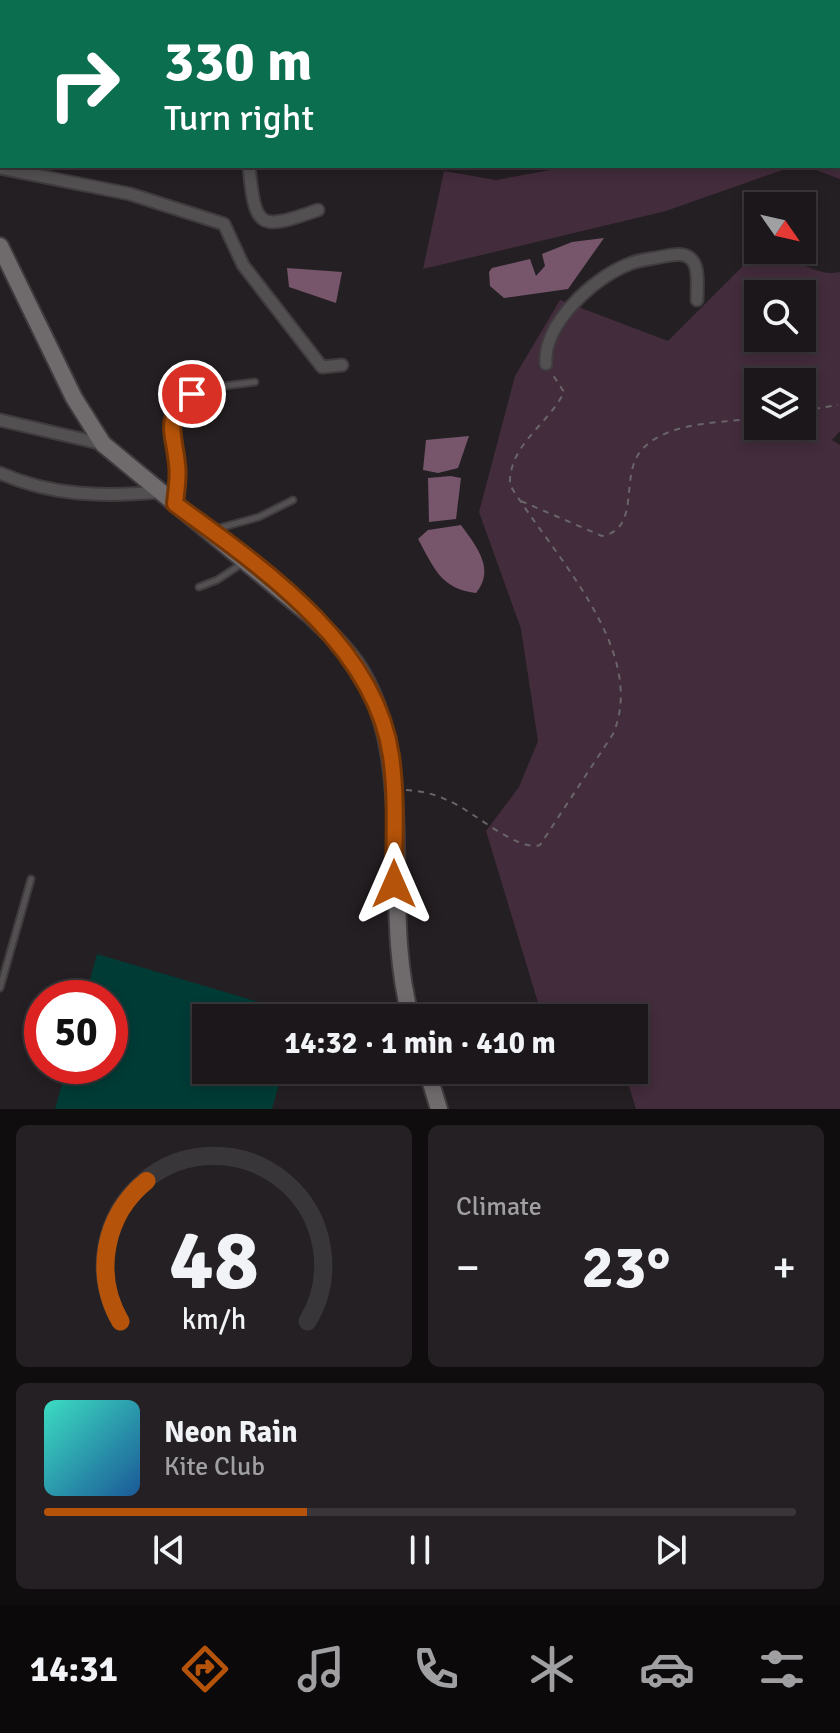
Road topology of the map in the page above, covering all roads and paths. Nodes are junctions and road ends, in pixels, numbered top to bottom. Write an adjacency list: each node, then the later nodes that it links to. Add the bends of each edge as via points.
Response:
1 (0, 168): 7 (street, via 130,194 224,224 243,265 322,367)
2 (249, 168): 3 (street, via 255,210 265,222 277,224)
3 (318, 210)
4 (0, 246): 13 (main road, via 74,398)
5 (697, 300): 6 (street, via 690,258 672,254 628,264 590,288 558,324 545,351)
6 (546, 364): 17 (path, via 564,392 510,470 510,485)
7 (342, 365)
8 (255, 382): 18 (lane, via 200,389 173,413)
9 (838, 405): 10 (path)
10 (816, 409)
11 (0, 420): 13 (street)
12 (744, 420): 17 (path, via 665,434 647,446 634,463 623,523 610,535)
13 (103, 444): 15 (main road)
14 (0, 473): 15 (street, via 39,490)
15 (159, 492): 18 (main road)
16 (293, 500): 19 (lane, via 259,517)
17 (520, 500): 22 (path, via 607,635 623,690 613,734 549,834 533,847 428,792)
18 (175, 504): 19 (main road)
19 (212, 530): 20 (main road)
20 (247, 560): 21 (lane); 22 (main road, via 356,664 383,721)
21 (199, 587)
22 (393, 789): 25 (main road, via 397,939)
23 (31, 879): 24 (lane)
24 (0, 988)
25 (407, 1004)
26 (431, 1084): 27 (main road)
27 (439, 1109)

